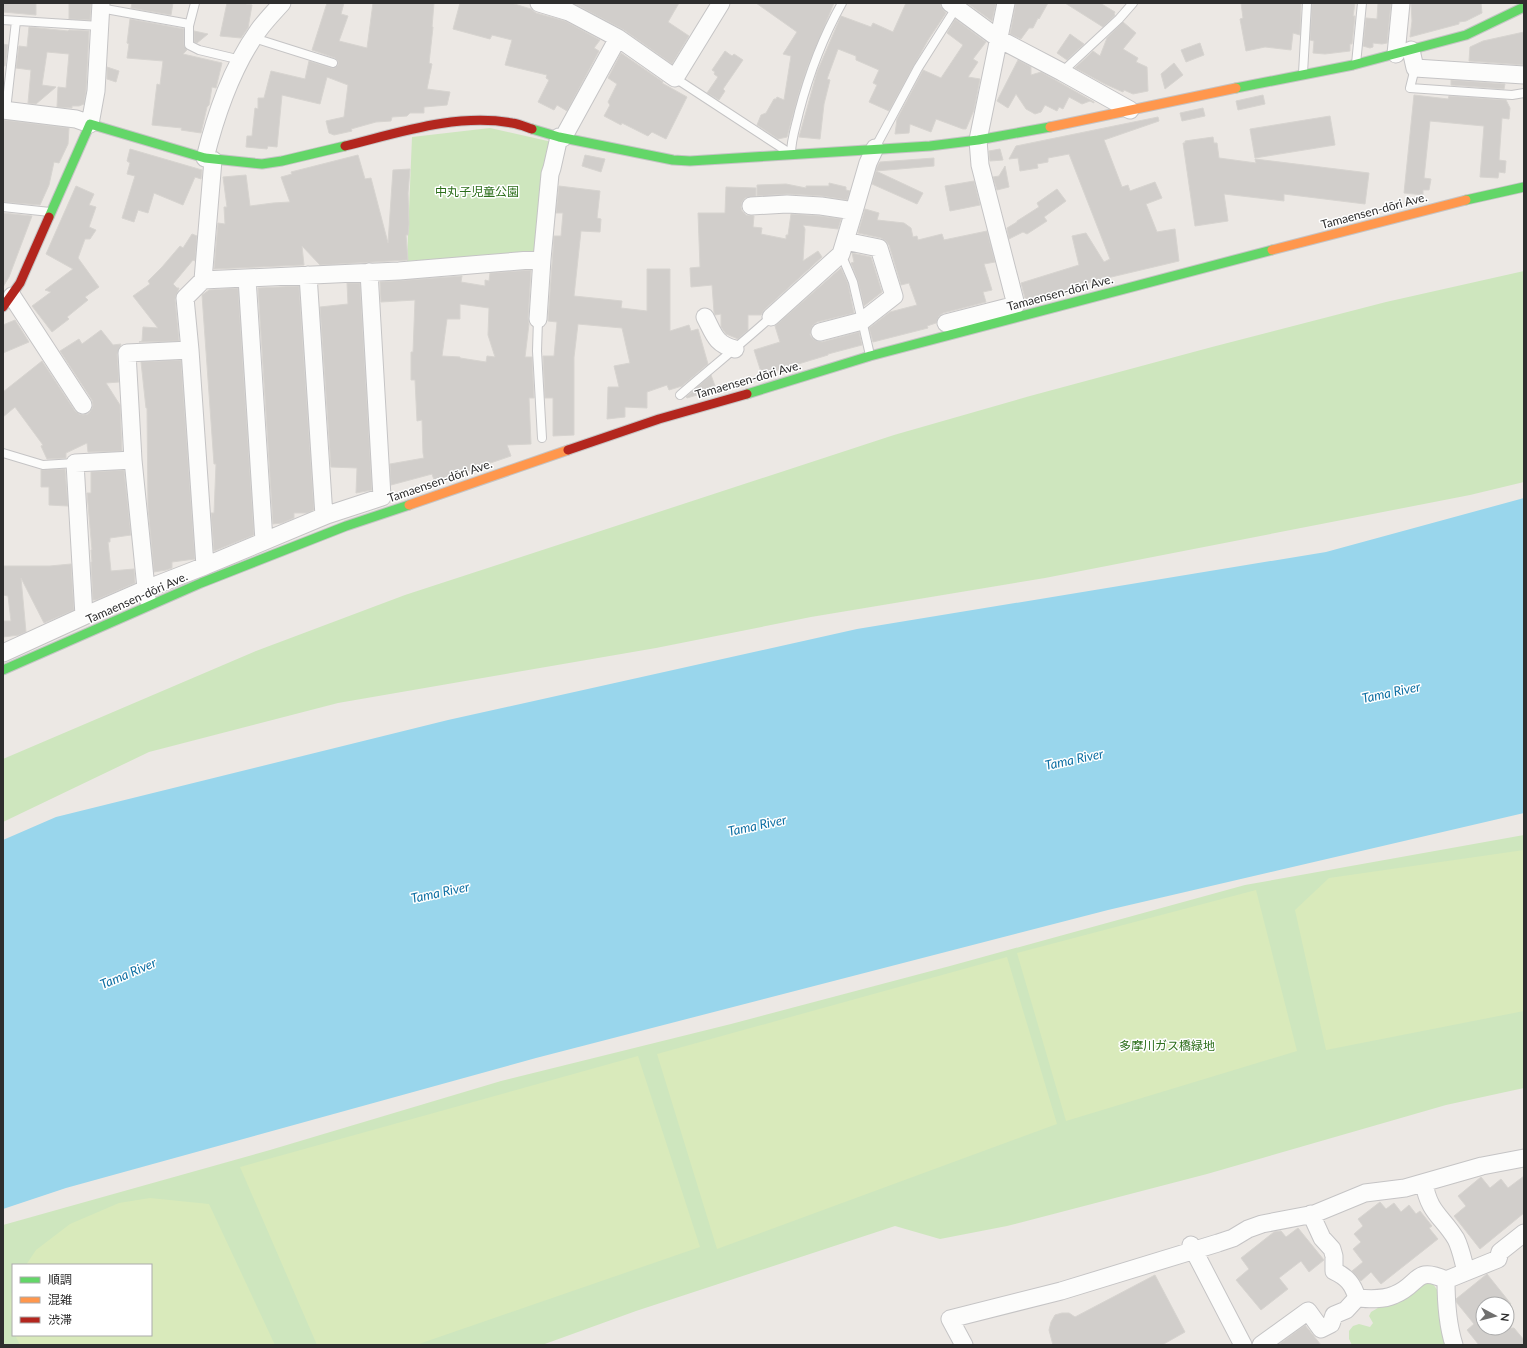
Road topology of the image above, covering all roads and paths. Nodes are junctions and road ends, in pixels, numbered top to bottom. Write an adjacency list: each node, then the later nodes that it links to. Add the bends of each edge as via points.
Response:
1 (195, 3): 16 (lane)
2 (282, 3): 18 (street)
3 (539, 3): 19 (street, via 569,12)
4 (721, 3): 29 (street)
5 (842, 3): 37 (lane, via 830,24 807,81 791,141)
6 (1006, 3): 20 (street)
7 (1134, 3): 26 (lane)
8 (1307, 3): 27 (lane)
9 (1362, 3): 24 (lane)
10 (1401, 3): 21 (street)
11 (101, 6): 16 (lane); 17 (street)
12 (953, 6): 20 (street); 36 (lane)
13 (1524, 7): 21 (street, via 1466,35)
14 (3, 20): 15 (lane)
15 (16, 21): 17 (lane); 31 (lane)
16 (189, 24): 22 (lane, via 189,45 199,50)
17 (100, 26): 33 (street, via 96,91)
18 (254, 38): 22 (street); 23 (lane)
19 (618, 38): 29 (street); 34 (street)
20 (999, 39): 26 (street); 35 (street)
21 (1404, 52): 24 (street); 25 (street)
22 (241, 60): 38 (street, via 234,71 212,129)
23 (333, 63)
24 (1356, 64): 27 (street)
25 (1415, 68): 28 (street); 30 (lane, via 1410,88 1512,95)
26 (1062, 72): 32 (street)
27 (1303, 74): 32 (street)
28 (1524, 75)
29 (675, 78): 37 (lane)
30 (1524, 93)
31 (4, 110): 33 (street, via 76,119)
32 (1130, 110): 35 (street)
33 (90, 124): 38 (street); 43 (street)
34 (561, 137): 37 (street, via 673,160); 38 (street, via 512,124 467,120 435,124 269,163); 45 (street, via 550,174)
35 (978, 140): 36 (street, via 930,146); 55 (street, via 980,165 1016,305)
36 (875, 148): 37 (street); 42 (street)
37 (791, 154)
38 (209, 159): 49 (street)
39 (1524, 187): 59 (street, Tamaensen-dōri Ave., via 1476,197)
40 (751, 206): 42 (street, via 787,204)
41 (3, 207): 43 (lane)
42 (854, 211): 44 (street)
43 (51, 212): 50 (street, via 20,283)
44 (843, 248): 52 (street); 54 (lane); 54 (street, via 879,248 894,296)
45 (542, 259): 46 (street); 53 (street)
46 (369, 272): 47 (street); 66 (street, via 382,497)
47 (308, 275): 48 (street); 66 (street)
48 (247, 278): 49 (street); 67 (street)
49 (203, 280): 58 (street, via 185,298)
50 (8, 302): 61 (street)
51 (705, 317): 57 (street, via 719,342)
52 (771, 317): 57 (lane)
53 (538, 319): 62 (lane, via 536,351)
54 (862, 321): 56 (street); 59 (lane)
55 (946, 323)
56 (820, 332)
57 (735, 349): 60 (lane)
58 (190, 350): 64 (street, via 127,353); 68 (street)
59 (870, 356): 69 (street, Tamaensen-dōri Ave., via 659,419 368,518 208,580)
60 (680, 395)
61 (83, 405)
62 (542, 438)
63 (3, 453): 65 (lane, via 43,465)
64 (133, 460): 65 (street); 69 (street)
65 (75, 463): 70 (street)
66 (324, 516): 67 (street)
67 (264, 541): 68 (street)
68 (205, 566): 69 (street)
69 (147, 597): 70 (street); 71 (street, Tamaensen-dōri Ave.)
70 (84, 616): 71 (street)
71 (4, 661)
72 (1524, 1158): 73 (street, via 1482,1166)
73 (1424, 1183): 74 (street, via 1365,1193); 77 (street, via 1426,1196 1432,1208 1456,1240)
74 (1311, 1214): 76 (street, via 1262,1224 1233,1238); 79 (street, via 1322,1238 1332,1249 1334,1271 1348,1279)
75 (1524, 1233): 77 (street, via 1500,1252 1498,1259)
76 (1192, 1247): 80 (street, via 1061,1291 950,1319); 81 (street)
77 (1466, 1272): 78 (street)
78 (1446, 1280): 79 (street, via 1428,1273 1395,1295 1386,1298); 83 (street, via 1446,1307)
79 (1357, 1298): 82 (street, via 1346,1310 1334,1316 1331,1324 1321,1329 1308,1311)
80 (964, 1345)
81 (1243, 1345)
82 (1261, 1345)
83 (1454, 1345)

